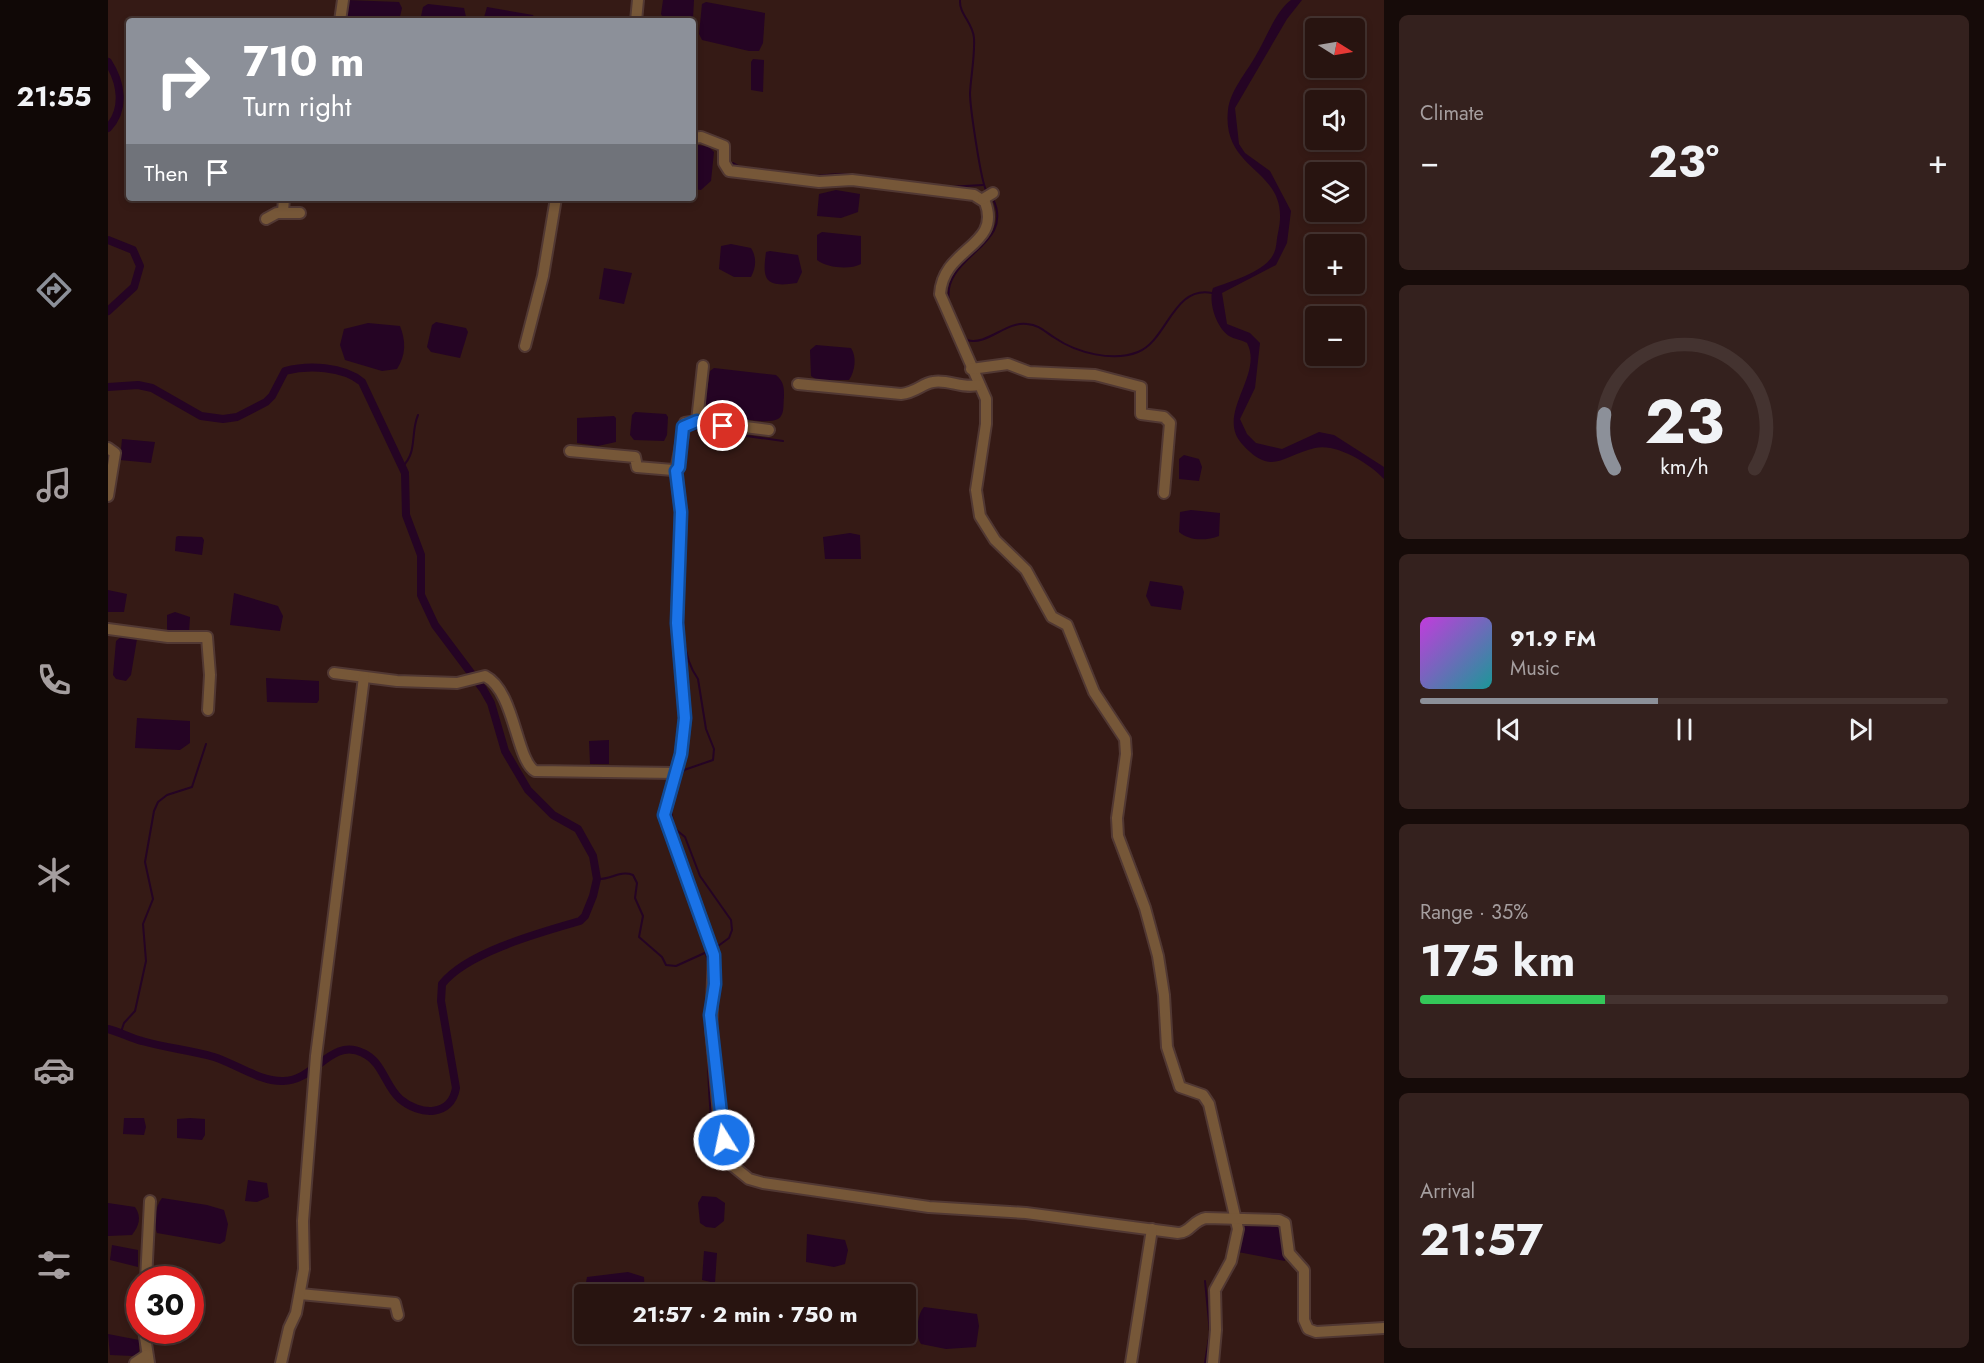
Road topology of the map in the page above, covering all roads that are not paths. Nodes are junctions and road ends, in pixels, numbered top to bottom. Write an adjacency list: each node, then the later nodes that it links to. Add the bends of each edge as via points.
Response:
1 (343, 0): 3 (street)
2 (638, 0): 4 (street)
3 (340, 18)
4 (636, 18)
5 (696, 138): 13 (street, via 724,146 724,163 729,171 987,196 990,219 986,233 950,266 940,294)
6 (284, 201): 8 (street)
7 (556, 201): 11 (street, via 543,276)
8 (283, 212): 9 (street); 10 (street)
9 (300, 213)
10 (266, 219)
11 (525, 346)
12 (704, 366): 16 (street)
13 (971, 369): 15 (street); 21 (street, via 1008,364 1029,372 1095,375 1141,387 1141,414 1164,417 1170,423)
14 (798, 384): 15 (street, via 901,394 916,392 932,382)
15 (978, 385): 29 (street, via 984,392 987,413 977,474 978,509 995,540 1026,570 1052,617 1067,625 1094,692 1125,739 1118,836 1158,956 1169,1056 1179,1087 1203,1095 1209,1104)
16 (697, 421): 17 (street); 20 (street, via 683,427)
17 (768, 430)
18 (108, 447): 22 (street, via 115,453)
19 (570, 451): 20 (street, via 635,457 637,467)
20 (676, 471): 27 (street, via 681,512 677,623 685,700 684,732)
21 (1164, 493)
22 (108, 496)
23 (108, 629): 26 (street, via 168,637 207,637)
24 (334, 673): 25 (street)
25 (364, 678): 27 (street, via 468,681 482,675 491,679 508,708 532,770); 32 (street, via 316,1056)
26 (208, 710)
27 (675, 773): 30 (street, via 665,821 711,950 715,984 710,1015 728,1162 749,1179 763,1183 929,1207 1026,1213)
28 (150, 1201): 31 (street)
29 (1237, 1219): 30 (street, via 1200,1219 1183,1233); 34 (street, via 1285,1223 1289,1253 1304,1270 1304,1323 1308,1329 1316,1332); 40 (street, via 1236,1247 1215,1290)
30 (1152, 1229): 39 (street)
31 (147, 1266)
32 (300, 1294): 33 (street, via 395,1303); 38 (street)
33 (398, 1315)
34 (1384, 1328)
35 (146, 1344): 36 (street)
36 (148, 1359): 37 (street)
37 (135, 1363)
38 (281, 1363)
39 (1131, 1363)
40 (1213, 1363)

